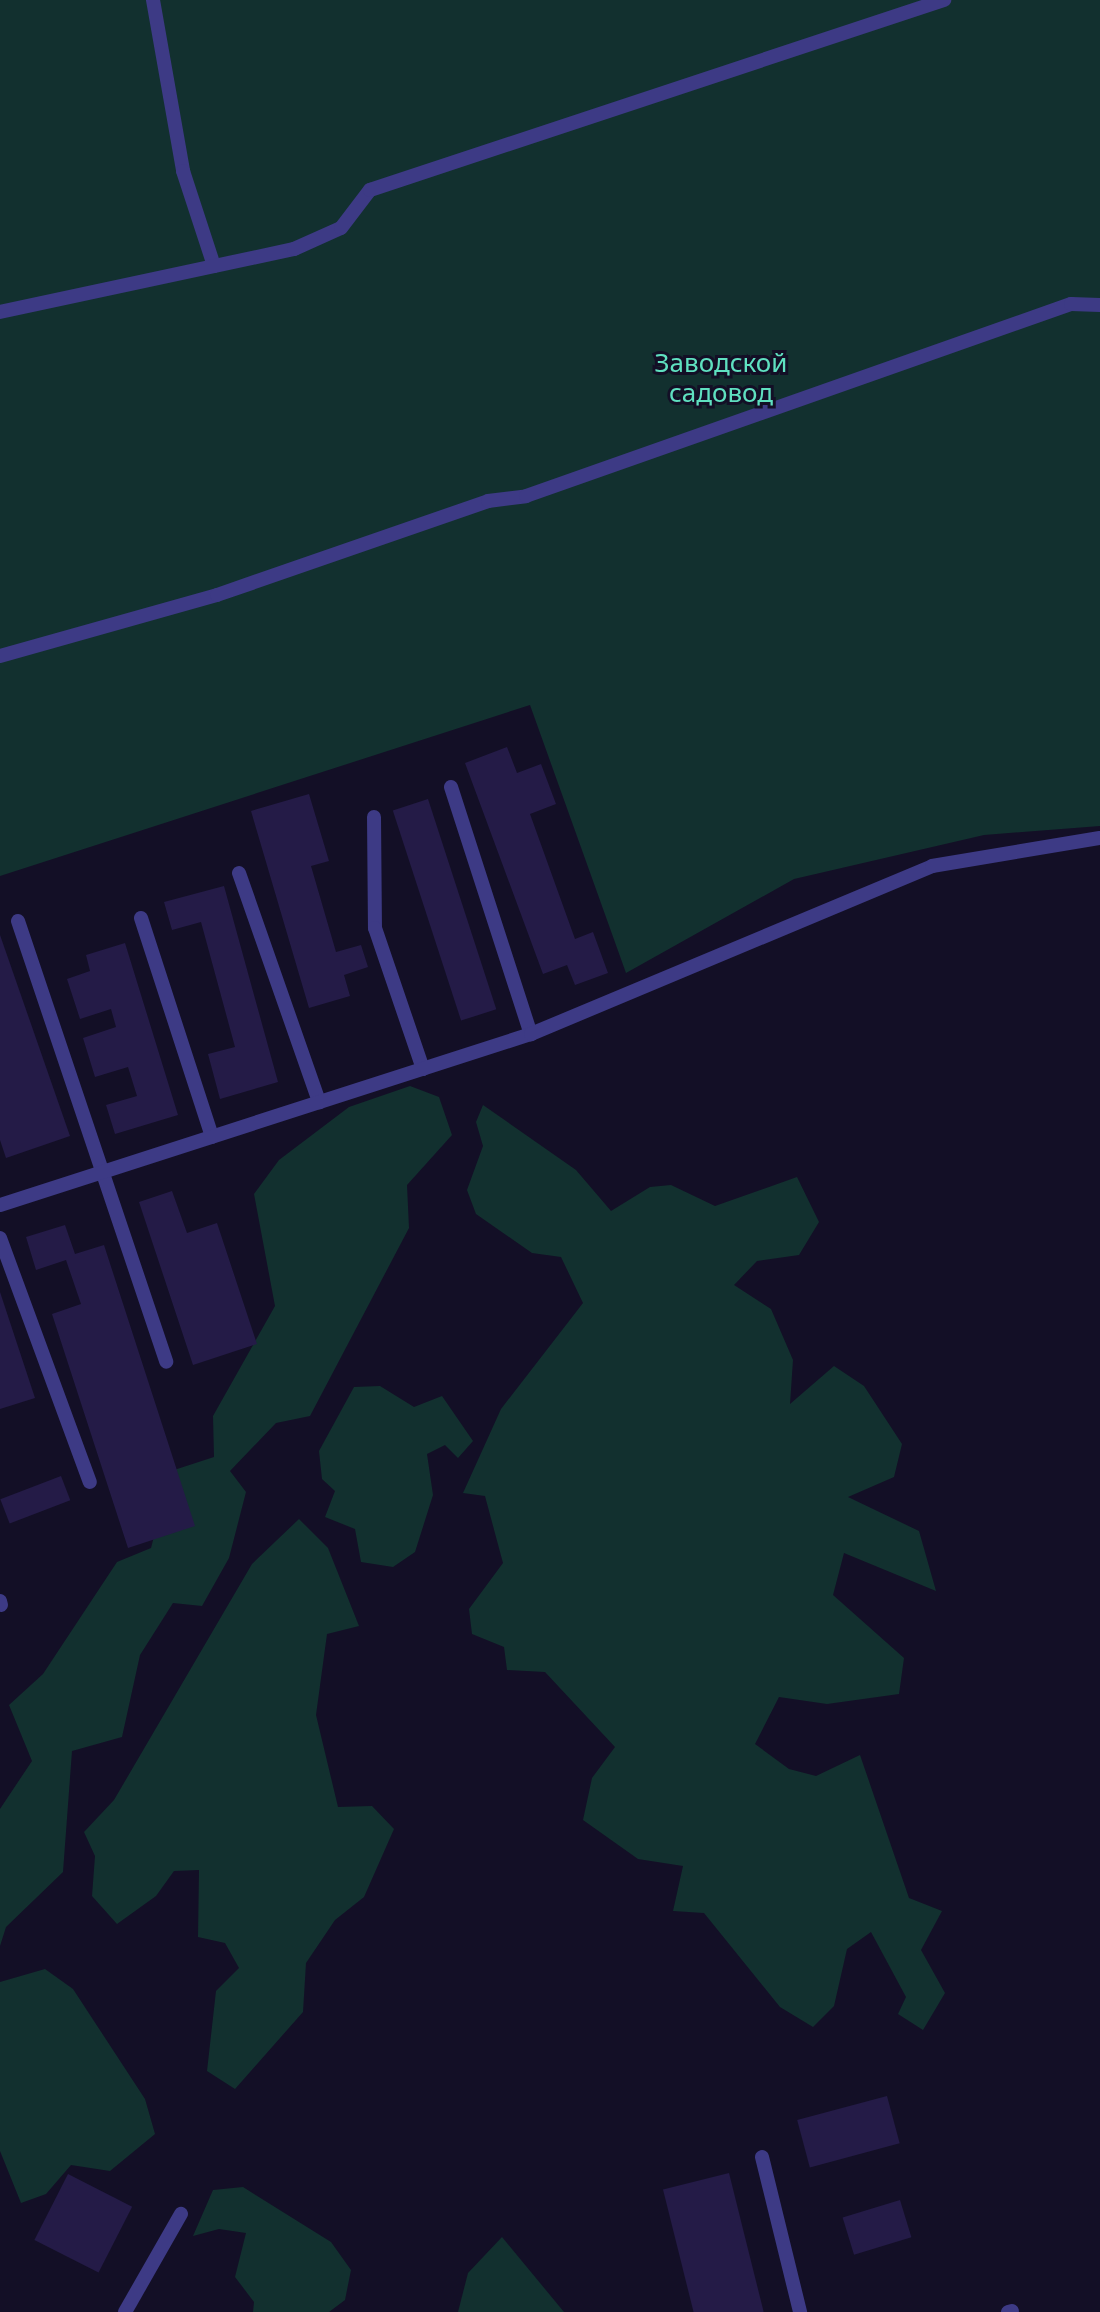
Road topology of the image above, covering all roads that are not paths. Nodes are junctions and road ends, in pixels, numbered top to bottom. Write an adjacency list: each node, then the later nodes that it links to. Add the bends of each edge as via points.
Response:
1 (153, 0): 3 (lane, via 183,171)
2 (944, 0): 3 (lane, via 370,190 341,228 294,249)
3 (214, 266): 5 (lane)
4 (1100, 305): 6 (lane, via 1071,304 526,496 488,501 217,595)
5 (0, 312)
6 (0, 656)
7 (451, 787): 13 (lane)
8 (374, 817): 14 (lane, via 375,928)
9 (1100, 838): 13 (lane, via 932,866)
10 (239, 873): 15 (lane)
11 (141, 918): 16 (lane)
12 (18, 921): 17 (lane)
13 (531, 1034): 14 (lane)
14 (423, 1069): 15 (lane)
15 (319, 1102): 16 (lane)
16 (212, 1137): 17 (lane)
17 (107, 1171): 18 (lane); 20 (lane)
18 (0, 1205)
19 (0, 1238): 21 (lane)
20 (166, 1362)
21 (90, 1482)
22 (762, 2157): 25 (lane)
23 (181, 2214): 24 (lane)
24 (125, 2312)
25 (800, 2312)

